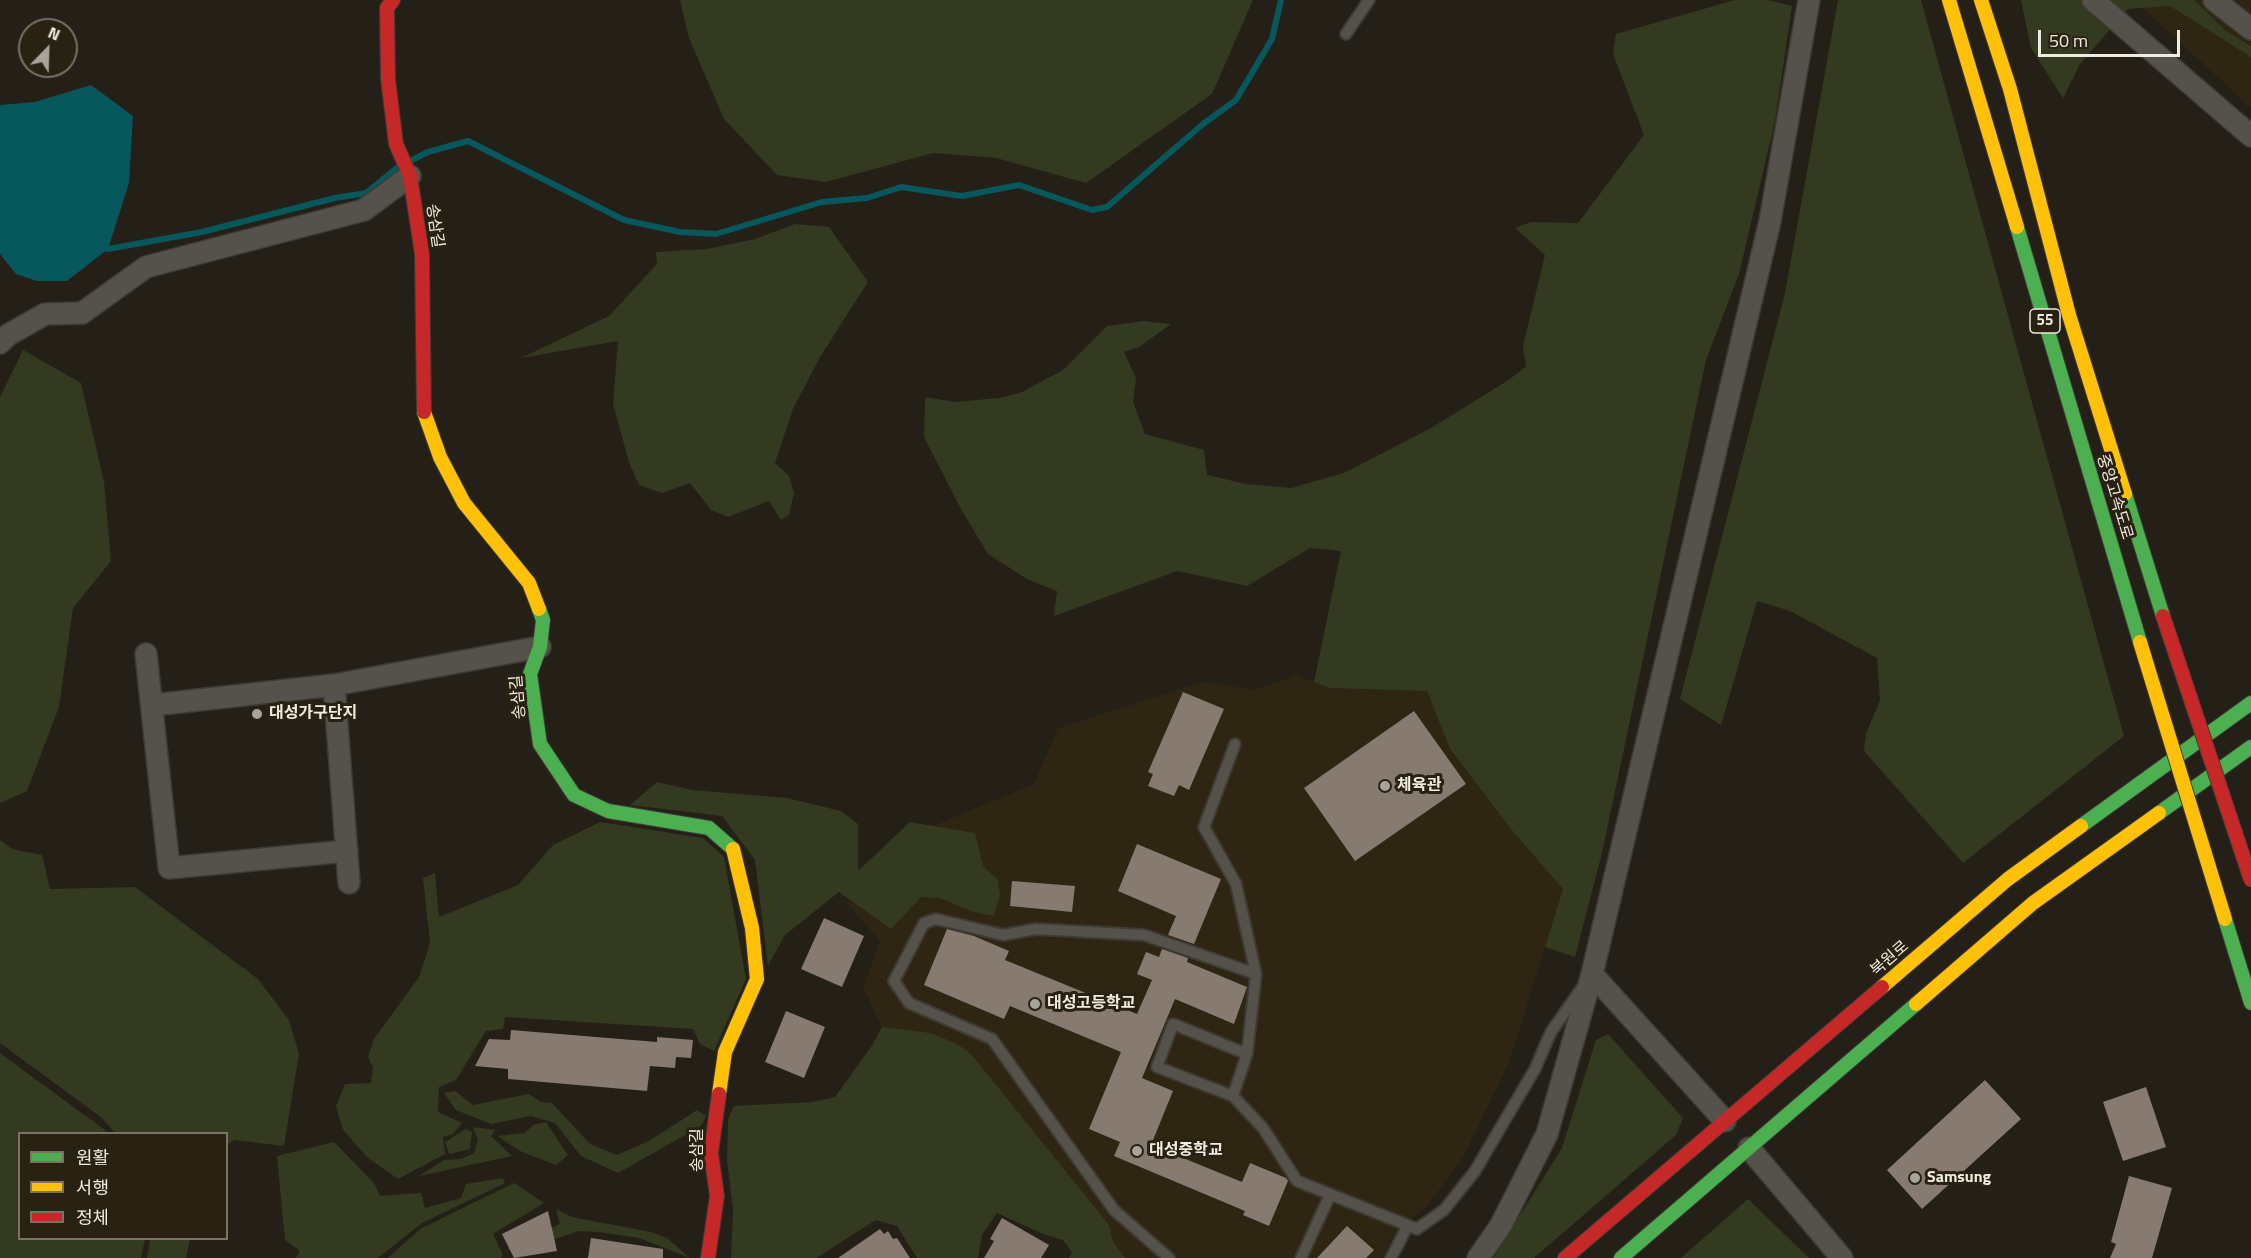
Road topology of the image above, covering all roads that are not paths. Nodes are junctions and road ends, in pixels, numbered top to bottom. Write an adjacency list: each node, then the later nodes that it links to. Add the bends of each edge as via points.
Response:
1 (393, 0): 11 (main road, 송삼길, via 387,8 388,79 399,152)
2 (1369, 0): 9 (lane)
3 (1809, 0): 24 (street, via 1770,221)
4 (1949, 0): 25 (main road, 중앙고속도로 / 55, bridge)
5 (1981, 0): 21 (main road, 중앙고속도로 / 55, bridge, via 2010,89 2069,315)
6 (2092, 0): 10 (street)
7 (2214, 0): 8 (street)
8 (2248, 22)
9 (1346, 34)
10 (2251, 136)
11 (409, 175): 12 (street, via 364,210 146,267 82,314 45,314); 13 (main road, 송삼길, via 422,254 423,410 440,457 464,503 529,583 543,620)
12 (0, 343)
13 (540, 647): 15 (street); 32 (main road, 송삼길, via 530,674 540,744 573,795 608,811 709,828 733,848 752,928 757,979 725,1052 711,1153 717,1196)
14 (146, 654): 17 (street)
15 (334, 685): 17 (street); 20 (street)
16 (2251, 703): 28 (main road, 북원로, via 2008,879)
17 (153, 705): 20 (street, via 169,868)
18 (1235, 744): 23 (lane, via 1203,827 1236,884)
19 (2251, 747): 28 (main road, 북원로, via 2032,903)
20 (347, 851): 22 (street)
21 (2251, 880)
22 (349, 883)
23 (1256, 974): 26 (lane); 33 (lane, via 1144,935 1036,929 1003,935 936,919 924,923 894,981 909,1003 992,1039 1114,1210)
24 (1592, 974): 28 (street); 30 (lane, via 1551,1032 1535,1069 1475,1171 1444,1210 1417,1229); 36 (street, via 1547,1134 1501,1225)
25 (2251, 1003)
26 (1247, 1054): 27 (lane); 27 (lane, via 1173,1024 1157,1067)
27 (1233, 1096): 29 (lane, via 1263,1128 1297,1181)
28 (1737, 1134): 31 (street); 37 (main road, 북원로); 38 (main road, 북원로)
29 (1330, 1196): 30 (lane); 34 (lane)
30 (1407, 1227): 35 (lane)
31 (1841, 1257)
32 (708, 1258)
33 (1169, 1258)
34 (1301, 1258)
35 (1391, 1258)
36 (1478, 1258)
37 (1565, 1258)
38 (1620, 1258)

